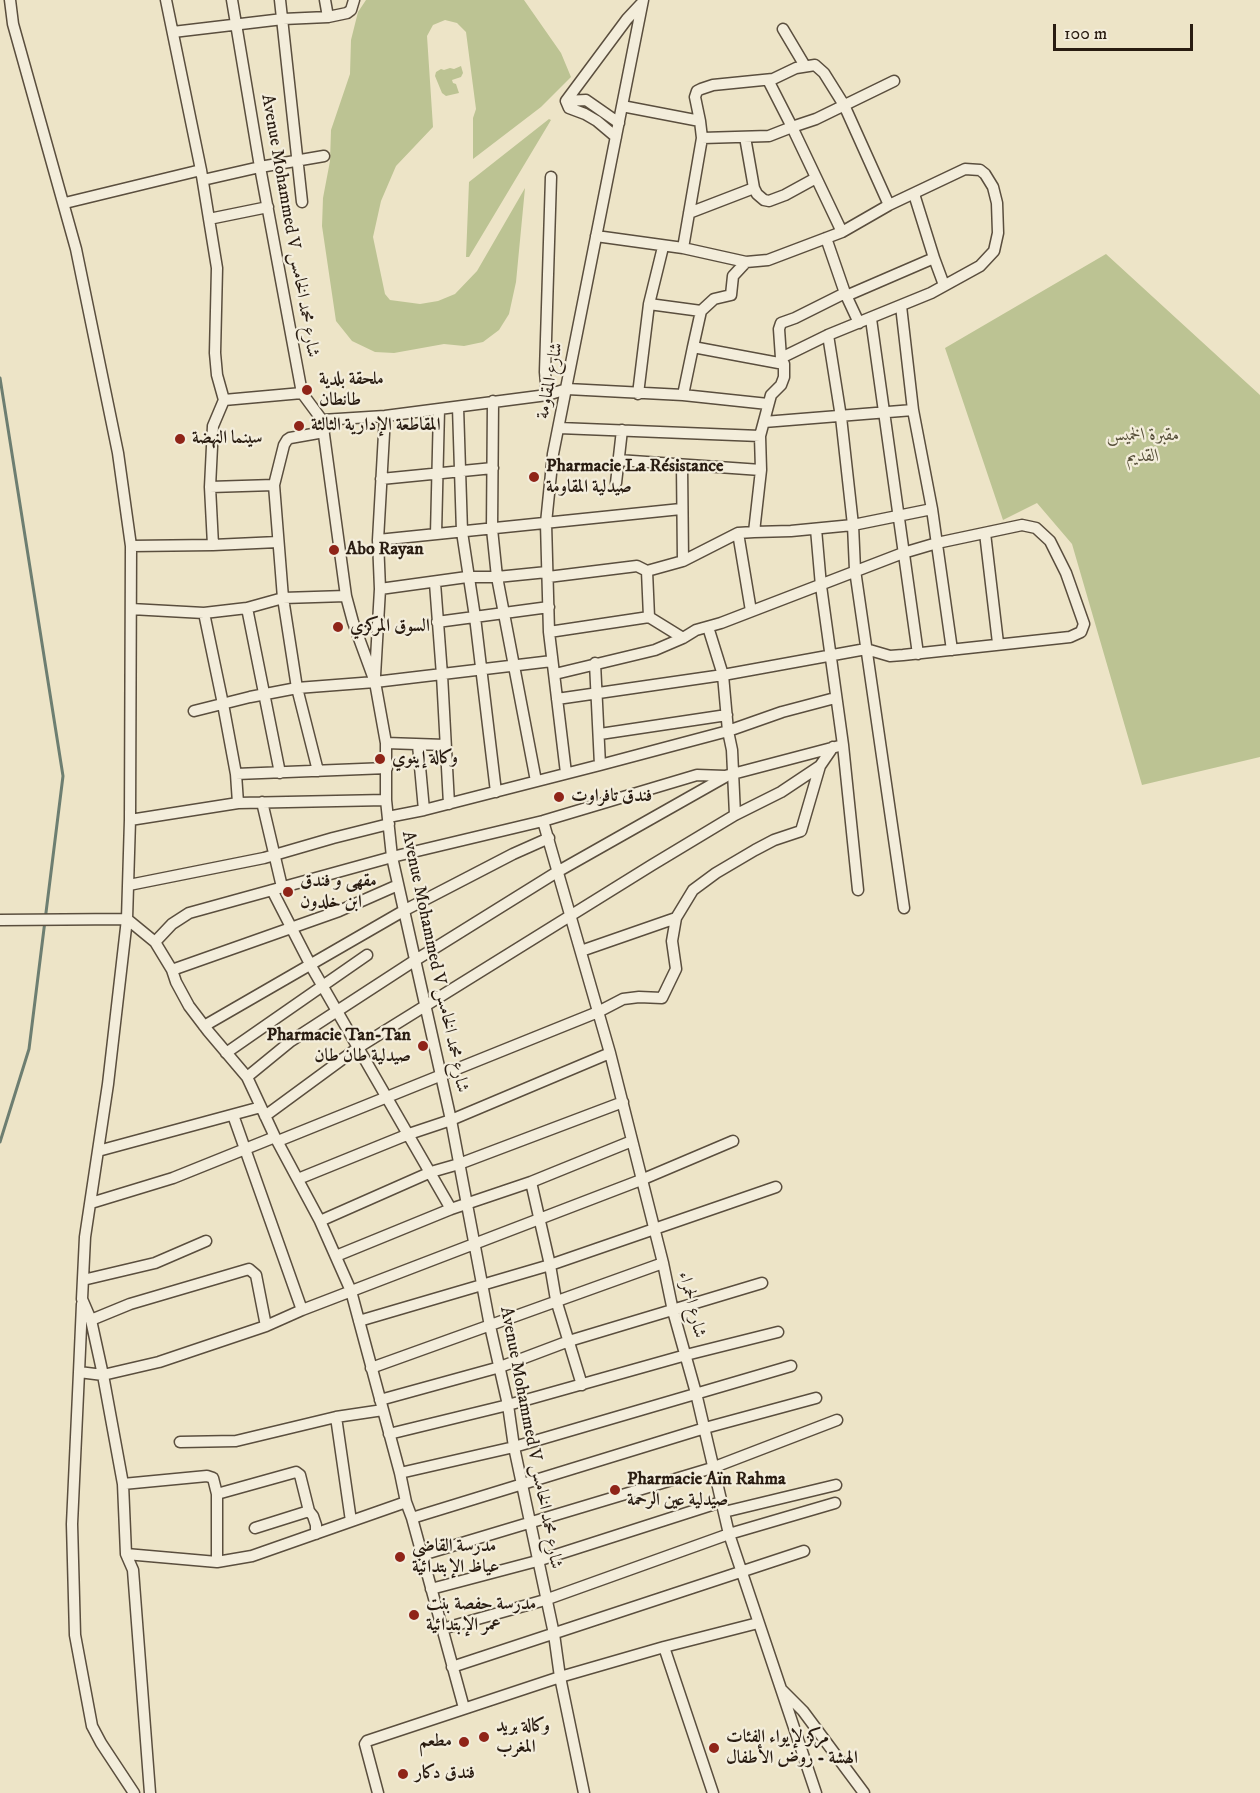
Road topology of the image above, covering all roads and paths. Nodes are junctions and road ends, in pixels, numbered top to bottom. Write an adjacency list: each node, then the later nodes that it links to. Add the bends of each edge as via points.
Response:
1 (2, 0): 11 (street)
2 (10, 0): 11 (street)
3 (166, 0): 14 (street)
4 (232, 0): 12 (street, Avenue Mohammed V شارع محمد الخامس)
5 (280, 0): 10 (street)
6 (325, 0): 9 (street)
7 (354, 0): 9 (street, via 347,13)
8 (642, 2): 18 (street); 20 (street, شارع المقاومة)
9 (328, 17): 10 (street)
10 (282, 19): 12 (street); 28 (street)
11 (13, 24): 36 (street)
12 (236, 25): 14 (street); 29 (street, Avenue Mohammed V شارع محمد الخامس)
13 (783, 29): 15 (street)
14 (173, 32): 30 (street)
15 (805, 66): 16 (street); 19 (street, via 813,64 820,68)
16 (768, 80): 21 (street, via 697,91); 23 (street)
17 (894, 81): 19 (street)
18 (566, 101): 22 (street, via 586,100); 24 (street, via 569,108 597,121)
19 (844, 105): 23 (street); 37 (street)
20 (622, 106): 21 (street); 22 (street, شارع المقاومة)
21 (700, 121): 26 (street)
22 (619, 123): 24 (street, شارع المقاومة)
23 (792, 127): 25 (street, via 769,136); 32 (street)
24 (616, 137): 42 (street, شارع المقاومة)
25 (745, 137): 26 (street); 33 (street)
26 (702, 138): 39 (street)
27 (324, 156): 28 (street)
28 (298, 160): 29 (street); 35 (street)
29 (260, 167): 30 (street); 38 (street, Avenue Mohammed V شارع محمد الخامس)
30 (202, 175): 36 (street); 40 (street)
31 (551, 177): 61 (street)
32 (816, 178): 33 (street, via 769,201); 41 (street)
33 (754, 188): 39 (street)
34 (914, 194): 37 (street); 46 (street); 48 (street, via 965,169 980,170 993,187 998,233 994,251 980,266)
35 (302, 202)
36 (65, 203): 103 (street, via 118,453)
37 (890, 205): 41 (street)
38 (267, 207): 40 (street); 59 (street, Avenue Mohammed V شارع محمد الخامس)
39 (689, 213): 45 (street)
40 (209, 219): 63 (street, via 217,268 217,375)
41 (842, 232): 43 (street)
42 (596, 236): 44 (street); 58 (street, شارع المقاومة)
43 (826, 238): 47 (street, via 768,260); 49 (street)
44 (663, 247): 45 (street); 50 (street)
45 (684, 248): 47 (street)
46 (934, 258): 48 (street); 49 (street)
47 (746, 262): 52 (street, via 734,276 731,295 714,299)
48 (944, 285): 51 (street)
49 (845, 295): 54 (street); 57 (street, via 782,323 778,337)
50 (649, 304): 52 (street); 60 (street)
51 (901, 306): 53 (street); 68 (street)
52 (701, 311): 56 (street)
53 (871, 318): 54 (street); 69 (street)
54 (858, 323): 55 (street)
55 (828, 335): 57 (street); 71 (street)
56 (693, 347): 57 (street); 62 (street)
57 (783, 361): 65 (street, via 781,385)
58 (567, 389): 60 (street); 61 (street); 74 (street, شارع المقاومة)
59 (302, 393): 63 (street); 72 (street, Avenue Mohammed V شارع محمد الخامس)
60 (638, 394): 62 (street)
61 (547, 395): 64 (street)
62 (683, 395): 65 (street)
63 (224, 400): 87 (street, via 213,426)
64 (493, 401): 66 (street); 80 (street)
65 (768, 404): 73 (street)
66 (458, 407): 67 (street); 82 (street)
67 (439, 409): 70 (street); 83 (street)
68 (914, 410): 69 (street); 89 (street)
69 (884, 412): 71 (street); 90 (street)
70 (385, 416): 72 (street); 84 (street)
71 (841, 417): 73 (street); 92 (street)
72 (322, 420): 76 (street, Avenue Mohammed V شارع محمد الخامس)
73 (764, 422): 77 (street)
74 (559, 428): 75 (street); 91 (street, شارع المقاومة)
75 (622, 430): 77 (street); 78 (street)
76 (324, 432): 86 (street, via 287,440); 115 (street, Avenue Mohammed V شارع محمد الخامس)
77 (760, 436): 81 (street)
78 (618, 460): 79 (street); 85 (street)
79 (682, 465): 81 (street); 88 (street)
80 (493, 468): 82 (street); 93 (street)
81 (761, 470): 96 (street)
82 (459, 472): 83 (street); 95 (street)
83 (437, 474): 84 (street); 99 (street)
84 (381, 479): 100 (street)
85 (616, 483)
86 (274, 485): 87 (street); 101 (street)
87 (210, 487): 104 (street)
88 (681, 509): 91 (street); 106 (street)
89 (932, 509): 90 (street); 102 (street)
90 (897, 517): 92 (street); 105 (street)
91 (546, 523): 93 (street); 109 (street, شارع المقاومة)
92 (853, 525): 94 (street); 107 (street)
93 (492, 529): 95 (street); 111 (street)
94 (816, 529): 96 (street); 113 (street)
95 (462, 532): 99 (street); 110 (street)
96 (753, 532): 97 (street)
97 (738, 533): 106 (street); 120 (street)
98 (985, 533): 102 (street); 129 (street); 129 (street, via 1022,525 1041,531 1066,573 1084,625 1080,633 1070,637)
99 (436, 534): 100 (street)
100 (378, 540): 114 (street)
101 (278, 542): 104 (street); 116 (street)
102 (937, 543): 105 (street); 131 (street)
103 (131, 546): 104 (street); 119 (street)
104 (213, 546)
105 (903, 553): 107 (street); 132 (street)
106 (683, 561): 108 (street)
107 (855, 570): 113 (street); 130 (street)
108 (647, 571): 109 (street, via 637,566); 124 (street)
109 (547, 574): 111 (street); 117 (street, شارع المقاومة)
110 (467, 577): 111 (street); 112 (street); 123 (street)
111 (497, 577): 122 (street)
112 (435, 583): 114 (street); 125 (street)
113 (821, 586): 120 (street); 133 (street)
114 (380, 590): 141 (street)
115 (346, 596): 116 (street); 141 (street, Avenue Mohammed V شارع محمد الخامس)
116 (283, 598): 118 (street); 142 (street)
117 (549, 607): 122 (street); 127 (street, شارع المقاومة)
118 (247, 608): 121 (street); 144 (street)
119 (131, 609): 121 (street); 172 (street)
120 (751, 611): 126 (street)
121 (204, 613): 147 (street)
122 (504, 613): 123 (street); 136 (street)
123 (475, 617): 125 (street); 137 (street)
124 (649, 617): 127 (street); 128 (street)
125 (437, 622): 139 (street)
126 (708, 627): 128 (street); 140 (street)
127 (549, 632): 134 (street, شارع المقاومة)
128 (683, 638): 135 (street, via 655,650)
129 (998, 643): 131 (street)
130 (866, 649): 132 (street, via 890,656); 133 (street); 183 (street)
131 (952, 650): 132 (street)
132 (918, 654)
133 (831, 655): 140 (street); 145 (street)
134 (552, 661): 136 (street); 138 (street, شارع المقاومة)
135 (595, 663): 138 (street); 143 (street)
136 (516, 664): 137 (street); 164 (street)
137 (481, 670): 139 (street); 165 (street)
138 (555, 674): 146 (street, شارع المقاومة)
139 (442, 675): 141 (street); 154 (street)
140 (723, 675): 143 (street); 149 (street)
141 (375, 682): 142 (street); 152 (street, Avenue Mohammed V شارع محمد الخامس)
142 (297, 688): 144 (street); 159 (street)
143 (598, 694): 146 (street); 151 (street)
144 (265, 695): 147 (street); 160 (street)
145 (835, 698): 150 (street); 155 (street)
146 (557, 699): 161 (street, شارع المقاومة)
147 (223, 704): 148 (street); 162 (street)
148 (194, 711)
149 (727, 716): 150 (street); 151 (street)
150 (728, 731): 156 (street); 163 (street)
151 (600, 734): 156 (street)
152 (386, 743): 153 (street); 158 (street, Avenue Mohammed V شارع محمد الخامس)
153 (418, 745): 154 (street); 170 (street)
154 (445, 745): 169 (street)
155 (838, 746): 157 (street); 163 (street); 182 (street)
156 (600, 765): 161 (street)
157 (820, 766): 171 (street, via 782,792); 186 (street, via 801,831 774,840 716,873 693,890)
158 (387, 768): 159 (street); 166 (street, Avenue Mohammed V شارع محمد الخامس)
159 (318, 771): 160 (street)
160 (280, 773): 162 (street)
161 (566, 773): 164 (street)
162 (236, 774): 168 (street)
163 (730, 775): 171 (street); 174 (street, via 697,775); 178 (street)
164 (536, 781): 165 (street)
165 (496, 792): 169 (street)
166 (386, 800): 167 (street); 173 (street, Avenue Mohammed V شارع محمد الخامس)
167 (262, 802): 168 (street); 176 (street)
168 (238, 803): 172 (street)
169 (449, 804): 170 (street)
170 (423, 810): 173 (street)
171 (735, 815): 185 (street)
172 (130, 820): 179 (street)
173 (388, 820): 176 (street); 177 (street, Avenue Mohammed V شارع محمد الخامس)
174 (543, 821): 175 (street, شارع الحمراء); 177 (street)
175 (549, 838): 178 (street, شارع الحمراء); 184 (street)
176 (274, 855): 179 (street); 181 (street)
177 (392, 857): 180 (street, Avenue Mohammed V شارع محمد الخامس); 181 (street)
178 (557, 872): 185 (street, شارع الحمراء); 193 (street)
179 (129, 885): 187 (street)
180 (398, 885): 184 (street, Avenue Mohammed V شارع محمد الخامس); 189 (street)
181 (277, 889): 189 (street); 190 (street, via 189,913)
182 (858, 890)
183 (904, 908)
184 (405, 910): 193 (street, Avenue Mohammed V شارع محمد الخامس); 194 (street)
185 (570, 916): 191 (street, شارع الحمراء); 197 (street)
186 (676, 918): 191 (street); 199 (street, via 672,940 676,969 662,998 623,999)
187 (127, 919): 188 (street); 190 (street); 216 (street)
188 (0, 920)
189 (291, 927): 194 (street); 195 (street)
190 (155, 942): 195 (street)
191 (582, 951): 199 (street, شارع الحمراء)
192 (367, 955): 196 (street)
193 (414, 961): 197 (street, Avenue Mohammed V شارع محمد الخامس); 198 (street)
194 (311, 966): 196 (street); 200 (street)
195 (172, 970): 200 (street, via 189,1006)
196 (323, 986): 198 (street); 202 (street)
197 (426, 1005): 201 (street); 204 (street, Avenue Mohammed V شارع محمد الخامس)
198 (338, 1012): 201 (street); 205 (street, via 291,1041)
199 (598, 1012): 203 (street, شارع الحمراء); 204 (street)
200 (204, 1026): 202 (street)
201 (359, 1047): 206 (street); 208 (street)
202 (226, 1053): 205 (street)
203 (610, 1053): 207 (street, شارع الحمراء); 210 (street)
204 (440, 1075): 206 (street); 210 (street, Avenue Mohammed V شارع محمد الخامس)
205 (247, 1077): 208 (street)
206 (387, 1097): 211 (street); 212 (street)
207 (622, 1102): 213 (street, شارع الحمراء); 217 (street)
208 (263, 1112): 209 (street); 212 (street)
209 (233, 1115): 215 (street); 216 (street)
210 (451, 1120): 211 (street); 217 (street, Avenue Mohammed V شارع محمد الخامس)
211 (409, 1134): 218 (street); 219 (street)
212 (276, 1139): 215 (street); 219 (street)
213 (632, 1141): 220 (street, شارع الحمراء); 221 (street)
214 (732, 1141): 220 (street)
215 (245, 1150): 223 (street, via 173,1178); 240 (street)
216 (98, 1151): 223 (street)
217 (459, 1164): 218 (street); 224 (street, Avenue Mohammed V شارع محمد الخامس)
218 (431, 1172): 225 (street); 227 (street)
219 (298, 1179): 227 (street)
220 (641, 1180): 226 (street); 228 (street, شارع الحمراء)
221 (531, 1182): 224 (street); 226 (street)
222 (776, 1187): 228 (street)
223 (91, 1203): 234 (street)
224 (467, 1205): 225 (street); 230 (street, Avenue Mohammed V شارع محمد الخامس)
225 (451, 1209): 231 (street)
226 (540, 1218): 230 (street); 233 (street)
227 (320, 1221): 231 (street)
228 (654, 1231): 232 (street, شارع الحمراء); 233 (street)
229 (206, 1240): 234 (street, via 154,1263)
230 (476, 1245): 236 (street, Avenue Mohammed V شارع محمد الخامس); 237 (street)
231 (336, 1256): 237 (street)
232 (663, 1263): 239 (street); 241 (street, شارع الحمراء)
233 (550, 1265): 236 (street); 239 (street)
234 (83, 1280): 238 (street)
235 (762, 1283): 241 (street)
236 (483, 1286): 243 (street); 245 (street, Avenue Mohammed V شارع محمد الخامس)
237 (351, 1292): 240 (street); 243 (street)
238 (82, 1299): 242 (street); 252 (street)
239 (556, 1300): 245 (street); 247 (street)
240 (302, 1310): 244 (street)
241 (673, 1311): 247 (street); 248 (street, شارع الحمراء)
242 (91, 1320): 244 (street, via 130,1304 249,1269 256,1275); 253 (street)
243 (358, 1321): 251 (street)
244 (266, 1326): 253 (street, via 159,1362)
245 (490, 1326): 250 (street, Avenue Mohammed V شارع محمد الخامس); 251 (street)
246 (778, 1332): 248 (street)
247 (570, 1341): 250 (street); 254 (street)
248 (686, 1355): 254 (street); 255 (street, شارع الحمراء)
249 (791, 1366): 255 (street)
250 (500, 1367): 257 (street); 258 (street, Avenue Mohammed V شارع محمد الخامس)
251 (371, 1368): 257 (street)
252 (79, 1372): 253 (street); 297 (street, via 72,1524 75,1635 92,1726)
253 (103, 1375): 267 (street)
254 (582, 1385): 258 (street)
255 (696, 1393): 261 (street, شارع الحمراء); 264 (street)
256 (816, 1398): 261 (street)
257 (382, 1405): 259 (street); 262 (street)
258 (508, 1405): 262 (street); 264 (street, Avenue Mohammed V شارع محمد الخامس)
259 (336, 1417): 263 (street, via 236,1441); 276 (street)
260 (837, 1420): 265 (street)
261 (705, 1428): 265 (street, شارع الحمراء); 268 (street)
262 (389, 1434): 266 (street)
263 (180, 1442)
264 (514, 1447): 266 (street); 268 (street, Avenue Mohammed V شارع محمد الخامس)
265 (712, 1468): 273 (street, شارع الحمراء); 277 (street)
266 (400, 1473): 271 (street)
267 (123, 1484): 270 (street, via 210,1476); 282 (street)
268 (522, 1484): 275 (street); 277 (street, Avenue Mohammed V شارع محمد الخامس)
269 (836, 1485): 273 (street)
270 (217, 1494): 274 (street, via 296,1472); 285 (street)
271 (406, 1502): 275 (street); 276 (street)
272 (835, 1503): 280 (street)
273 (723, 1507): 280 (street, شارع الحمراء); 284 (street)
274 (309, 1511): 278 (street); 279 (street)
275 (412, 1518): 283 (street)
276 (351, 1521): 279 (street)
277 (529, 1522): 283 (street); 284 (street, Avenue Mohammed V شارع محمد الخامس)
278 (255, 1528)
279 (316, 1534): 285 (street, via 252,1556)
280 (729, 1534): 286 (street, شارع الحمراء); 288 (street)
281 (804, 1551): 286 (street)
282 (126, 1554): 285 (street); 298 (street, via 133,1570)
283 (422, 1555): 287 (street)
284 (537, 1560): 287 (street); 288 (street, Avenue Mohammed V شارع محمد الخامس)
285 (217, 1562)
286 (741, 1571): 289 (street, شارع الحمراء); 291 (street)
287 (431, 1589): 290 (street)
288 (545, 1599): 290 (street); 291 (street, Avenue Mohammed V شارع محمد الخامس)
289 (758, 1623): 292 (street); 295 (street, شارع الحمراء)
290 (442, 1629): 293 (street)
291 (554, 1634): 293 (street); 294 (street, Avenue Mohammed V شارع محمد الخامس)
292 (664, 1647): 294 (street); 301 (street)
293 (452, 1667): 296 (street)
294 (560, 1677): 296 (street); 300 (street, Avenue Mohammed V شارع محمد الخامس)
295 (782, 1690): 302 (street, شارع الحمراء); 303 (street, via 803,1711)
296 (464, 1708): 299 (street, via 366,1742)
297 (134, 1793)
298 (150, 1793)
299 (378, 1793)
300 (584, 1793)
301 (713, 1793)
302 (816, 1793)
303 (864, 1793)

